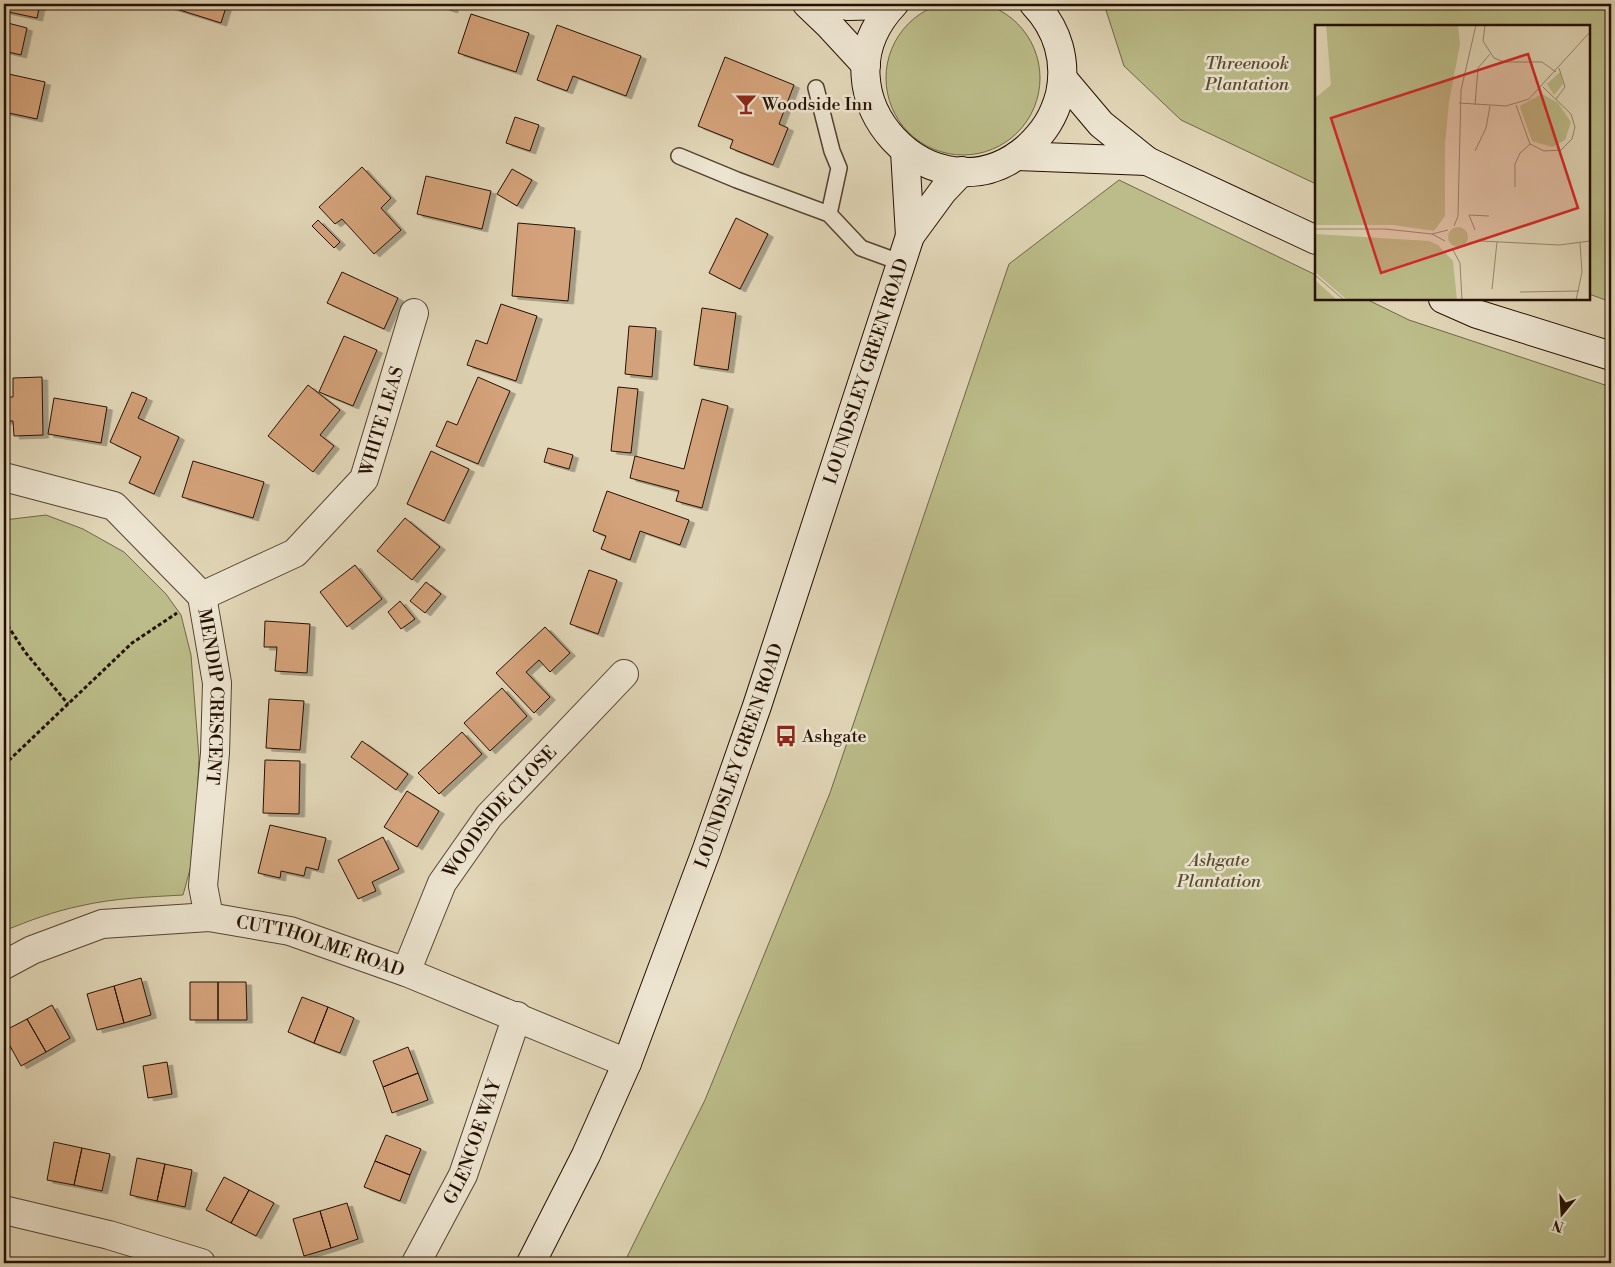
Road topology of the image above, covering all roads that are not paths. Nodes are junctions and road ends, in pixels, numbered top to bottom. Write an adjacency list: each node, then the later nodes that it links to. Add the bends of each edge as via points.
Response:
1 (807, 4): 5 (street)
2 (838, 4): 3 (street)
3 (893, 4): 5 (street, via 870,43)
4 (1034, 4): 6 (street, via 1055,33 1062,56)
5 (866, 65): 8 (street, via 867,90 874,113 887,134)
6 (1063, 80): 10 (street, via 1056,109 1040,136); 11 (street, via 1101,124)
7 (816, 88): 13 (lane, via 839,168)
8 (905, 151): 12 (street, via 942,169); 14 (street, LOUNDSLEY GREEN ROAD)
9 (679, 156): 13 (lane)
10 (1017, 156): 11 (street); 12 (street, via 981,170)
11 (1147, 161): 15 (street)
12 (962, 171): 14 (street, LOUNDSLEY GREEN ROAD)
13 (829, 214): 16 (lane, via 861,248)
14 (910, 236): 16 (street, LOUNDSLEY GREEN ROAD)
15 (1315, 240)
16 (902, 263): 27 (street, LOUNDSLEY GREEN ROAD, via 757,706)
17 (1445, 300): 19 (street, via 1477,314)
18 (414, 313): 21 (street, WHITE LEAS, via 364,479 295,553)
19 (1611, 356)
20 (4, 477): 21 (street, MENDIP CRESCENT, via 114,506)
21 (202, 596): 23 (street, MENDIP CRESCENT, via 217,684 204,886)
22 (624, 674): 25 (street, WOODSIDE CLOSE, via 489,816 442,883)
23 (209, 917): 24 (street, CUTTHOLME ROAD, via 102,924 32,950); 25 (street, CUTTHOLME ROAD, via 290,931)
24 (4, 965)
25 (406, 972): 26 (street, CUTTHOLME ROAD)
26 (517, 1016): 27 (street, CUTTHOLME ROAD); 30 (street, GLENCOE WAY, via 463,1175)
27 (627, 1063): 31 (street, LOUNDSLEY GREEN ROAD, via 586,1155)
28 (4, 1210): 29 (street, via 109,1235)
29 (201, 1263)
30 (416, 1263)
31 (531, 1263)

